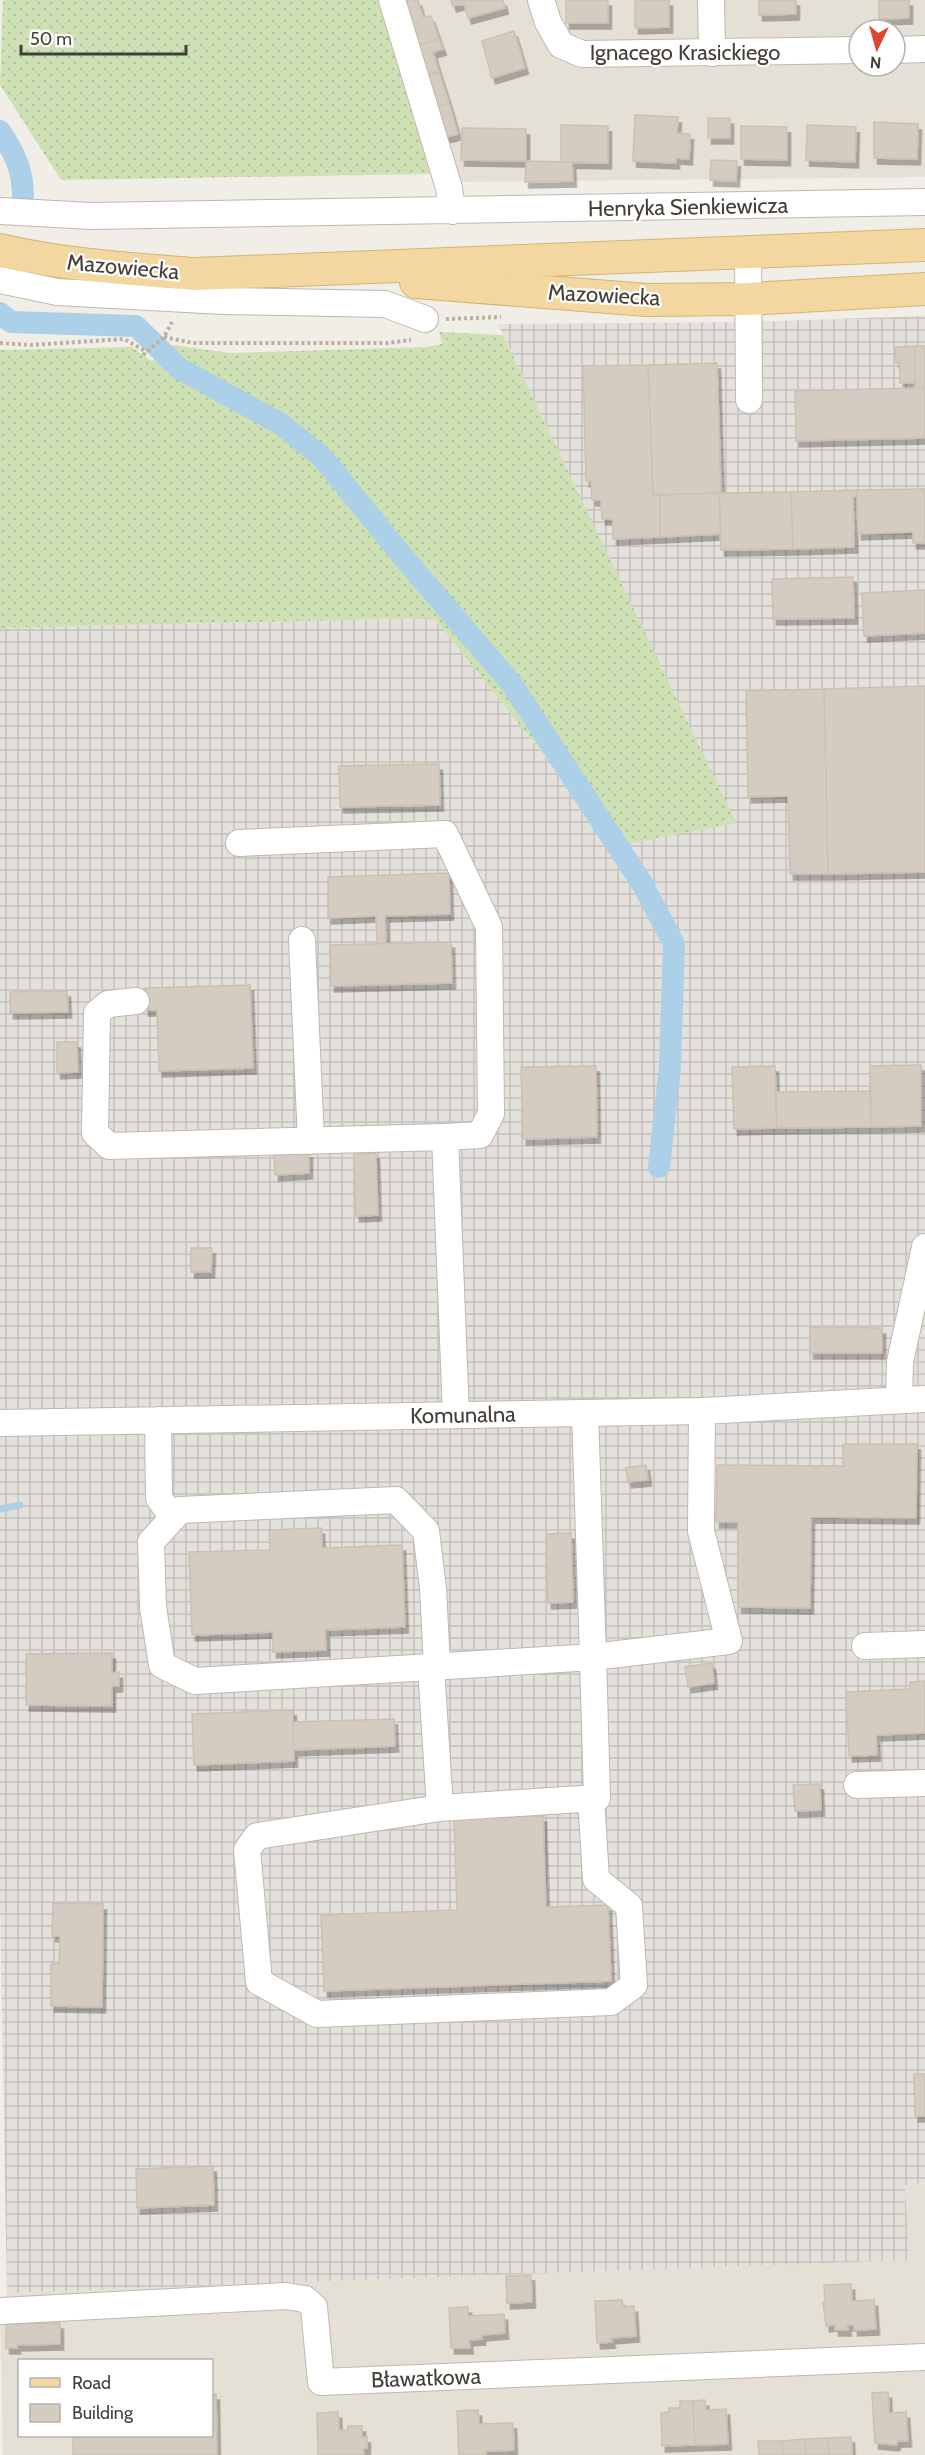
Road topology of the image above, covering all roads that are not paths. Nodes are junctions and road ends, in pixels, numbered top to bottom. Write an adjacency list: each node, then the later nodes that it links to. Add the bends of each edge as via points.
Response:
1 (392, 0): 10 (street, via 449,188)
2 (541, 0): 7 (street, Ignacego Krasickiego, via 561,45 582,54)
3 (711, 0): 7 (street)
4 (925, 49): 6 (street)
5 (847, 50): 7 (street, Ignacego Krasickiego)
6 (907, 50)
7 (712, 53)
8 (925, 202): 10 (street, Henryka Sienkiewicza)
9 (0, 211): 10 (street, Henryka Sienkiewicza, via 91,216)
10 (452, 211)
11 (925, 245): 13 (main road, Mazowiecka)
12 (0, 250): 14 (main road, Mazowiecka, via 104,268 195,274)
13 (748, 251): 14 (main road, Mazowiecka); 17 (street)
14 (284, 272): 17 (main road, Mazowiecka, via 647,300)
15 (0, 279): 18 (street, via 57,292 385,304)
16 (925, 289): 17 (main road, Mazowiecka)
17 (748, 299): 19 (street)
18 (425, 319)
19 (749, 400)
20 (238, 843): 23 (street, via 445,834 489,927 491,1114 480,1135)
21 (302, 940): 24 (street)
22 (136, 1001): 24 (street, via 108,1004 97,1013 95,1133 109,1146)
23 (445, 1137): 24 (street); 30 (street)
24 (311, 1141)
25 (925, 1247): 27 (street, via 900,1362)
26 (925, 1399): 27 (street, Komunalna)
27 (900, 1400): 28 (street, Komunalna)
28 (702, 1411): 29 (street, Komunalna); 36 (street, via 701,1531 729,1641)
29 (585, 1413): 30 (street, Komunalna); 36 (street)
30 (456, 1415): 31 (street, Komunalna)
31 (159, 1420): 32 (street, Komunalna); 33 (street, via 159,1497)
32 (0, 1423)
33 (173, 1518): 37 (street, via 180,1510 396,1500 426,1530 433,1588); 37 (street, via 151,1542 153,1606 162,1665 195,1681)
34 (925, 1644): 35 (street)
35 (865, 1646)
36 (592, 1657): 37 (street); 40 (street, via 597,1797)
37 (434, 1666): 41 (street)
38 (925, 1783): 39 (street)
39 (857, 1785)
40 (591, 1798): 41 (street); 41 (street, via 596,1879 629,1906 634,1985 611,2002 316,2014 259,1982 247,1850 257,1836)
41 (440, 1808)
42 (0, 2311): 43 (street, Bławatkowa, via 286,2296 305,2299 314,2307 321,2382)
43 (925, 2357)

